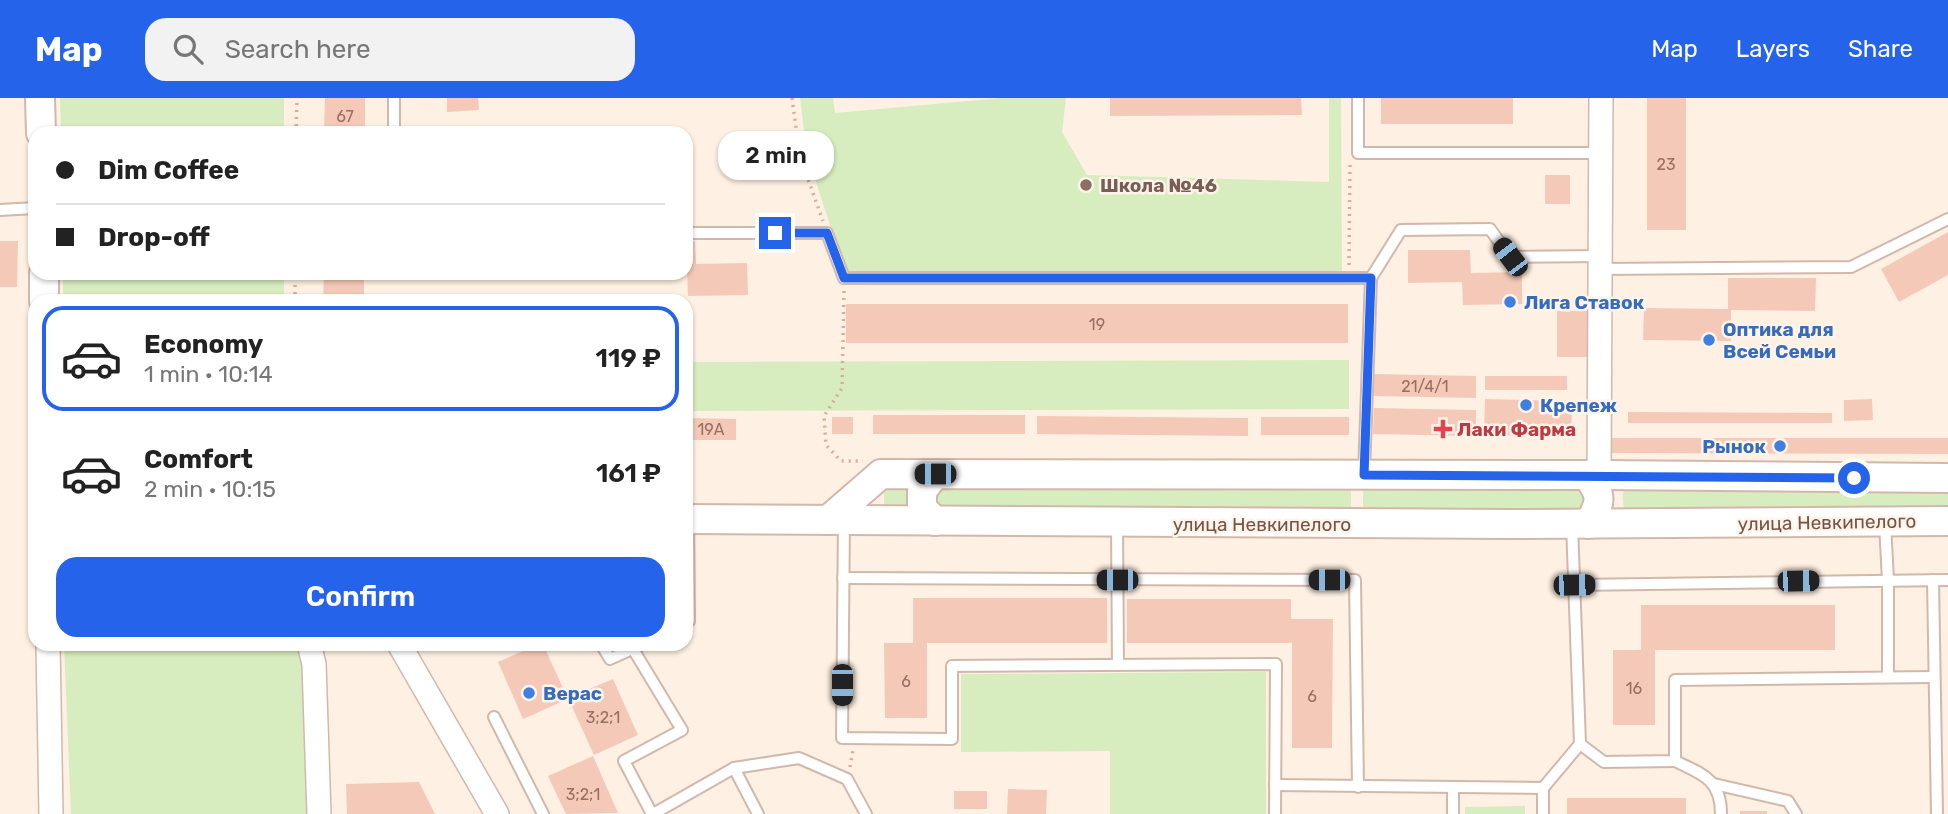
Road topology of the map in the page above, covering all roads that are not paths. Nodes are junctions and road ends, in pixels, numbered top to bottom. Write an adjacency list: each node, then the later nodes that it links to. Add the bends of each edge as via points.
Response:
1 (40, 98): 5 (street)
2 (394, 98): 6 (lane)
3 (1358, 98): 7 (lane, via 1358,153)
4 (1601, 98): 7 (street)
5 (41, 126)
6 (394, 126)
7 (1601, 153): 12 (street)
8 (28, 208): 9 (lane)
9 (0, 209)
10 (1948, 219): 12 (lane, via 1851,267)
11 (693, 233): 13 (lane, via 827,233 844,278)
12 (1601, 262): 13 (lane, via 1510,257 1490,229 1401,230); 16 (street)
13 (1371, 278): 15 (lane)
14 (935, 474): 15 (street); 19 (street, via 881,474); 20 (street, via 922,491 922,508)
15 (1364, 475): 16 (street)
16 (1602, 475): 17 (street); 24 (street, via 1598,506); 25 (street, via 1613,490 1613,507)
17 (1948, 478)
18 (693, 519): 19 (street, улица Невкипелого)
19 (836, 520): 20 (street, улица Невкипелого); 26 (lane)
20 (935, 521): 23 (street, улица Невкипелого)
21 (1885, 521): 22 (street, улица Невкипелого); 25 (street, улица Невкипелого); 28 (lane)
22 (1948, 521)
23 (1117, 523): 24 (street, улица Невкипелого); 27 (lane)
24 (1580, 524): 25 (street, улица Невкипелого); 31 (lane)
25 (1621, 524)
26 (843, 578): 27 (lane); 38 (lane, via 842,738 952,739 952,666)
27 (1117, 580): 38 (lane); 47 (lane, via 1355,580)
28 (1888, 580): 29 (lane); 31 (lane); 39 (lane)
29 (1933, 580): 30 (lane); 40 (lane)
30 (1948, 580)
31 (1574, 585): 42 (lane)
32 (48, 651): 50 (street)
33 (311, 651): 51 (street)
34 (403, 651): 52 (street)
35 (605, 651): 36 (lane, via 610,659)
36 (627, 651)
37 (641, 651): 54 (lane, via 682,730 624,761)
38 (1118, 665): 46 (lane, via 1276,664)
39 (1888, 677): 40 (lane); 43 (lane, via 1675,680)
40 (1934, 677): 62 (lane)
41 (494, 717): 53 (lane)
42 (1580, 744): 43 (lane, via 1604,762); 49 (lane)
43 (1675, 761): 45 (lane)
44 (734, 768): 54 (lane); 55 (lane); 56 (lane, via 799,758 848,779)
45 (1714, 784): 60 (lane); 61 (lane, via 1788,801)
46 (1275, 785): 47 (lane); 57 (lane)
47 (1358, 787): 48 (lane)
48 (1453, 788): 49 (lane); 58 (lane)
49 (1543, 788): 59 (lane)
50 (51, 814)
51 (319, 814)
52 (497, 814)
53 (543, 814)
54 (653, 814)
55 (758, 814)
56 (866, 814)
57 (1275, 814)
58 (1453, 814)
59 (1543, 814)
60 (1721, 814)
61 (1796, 814)
62 (1937, 814)

